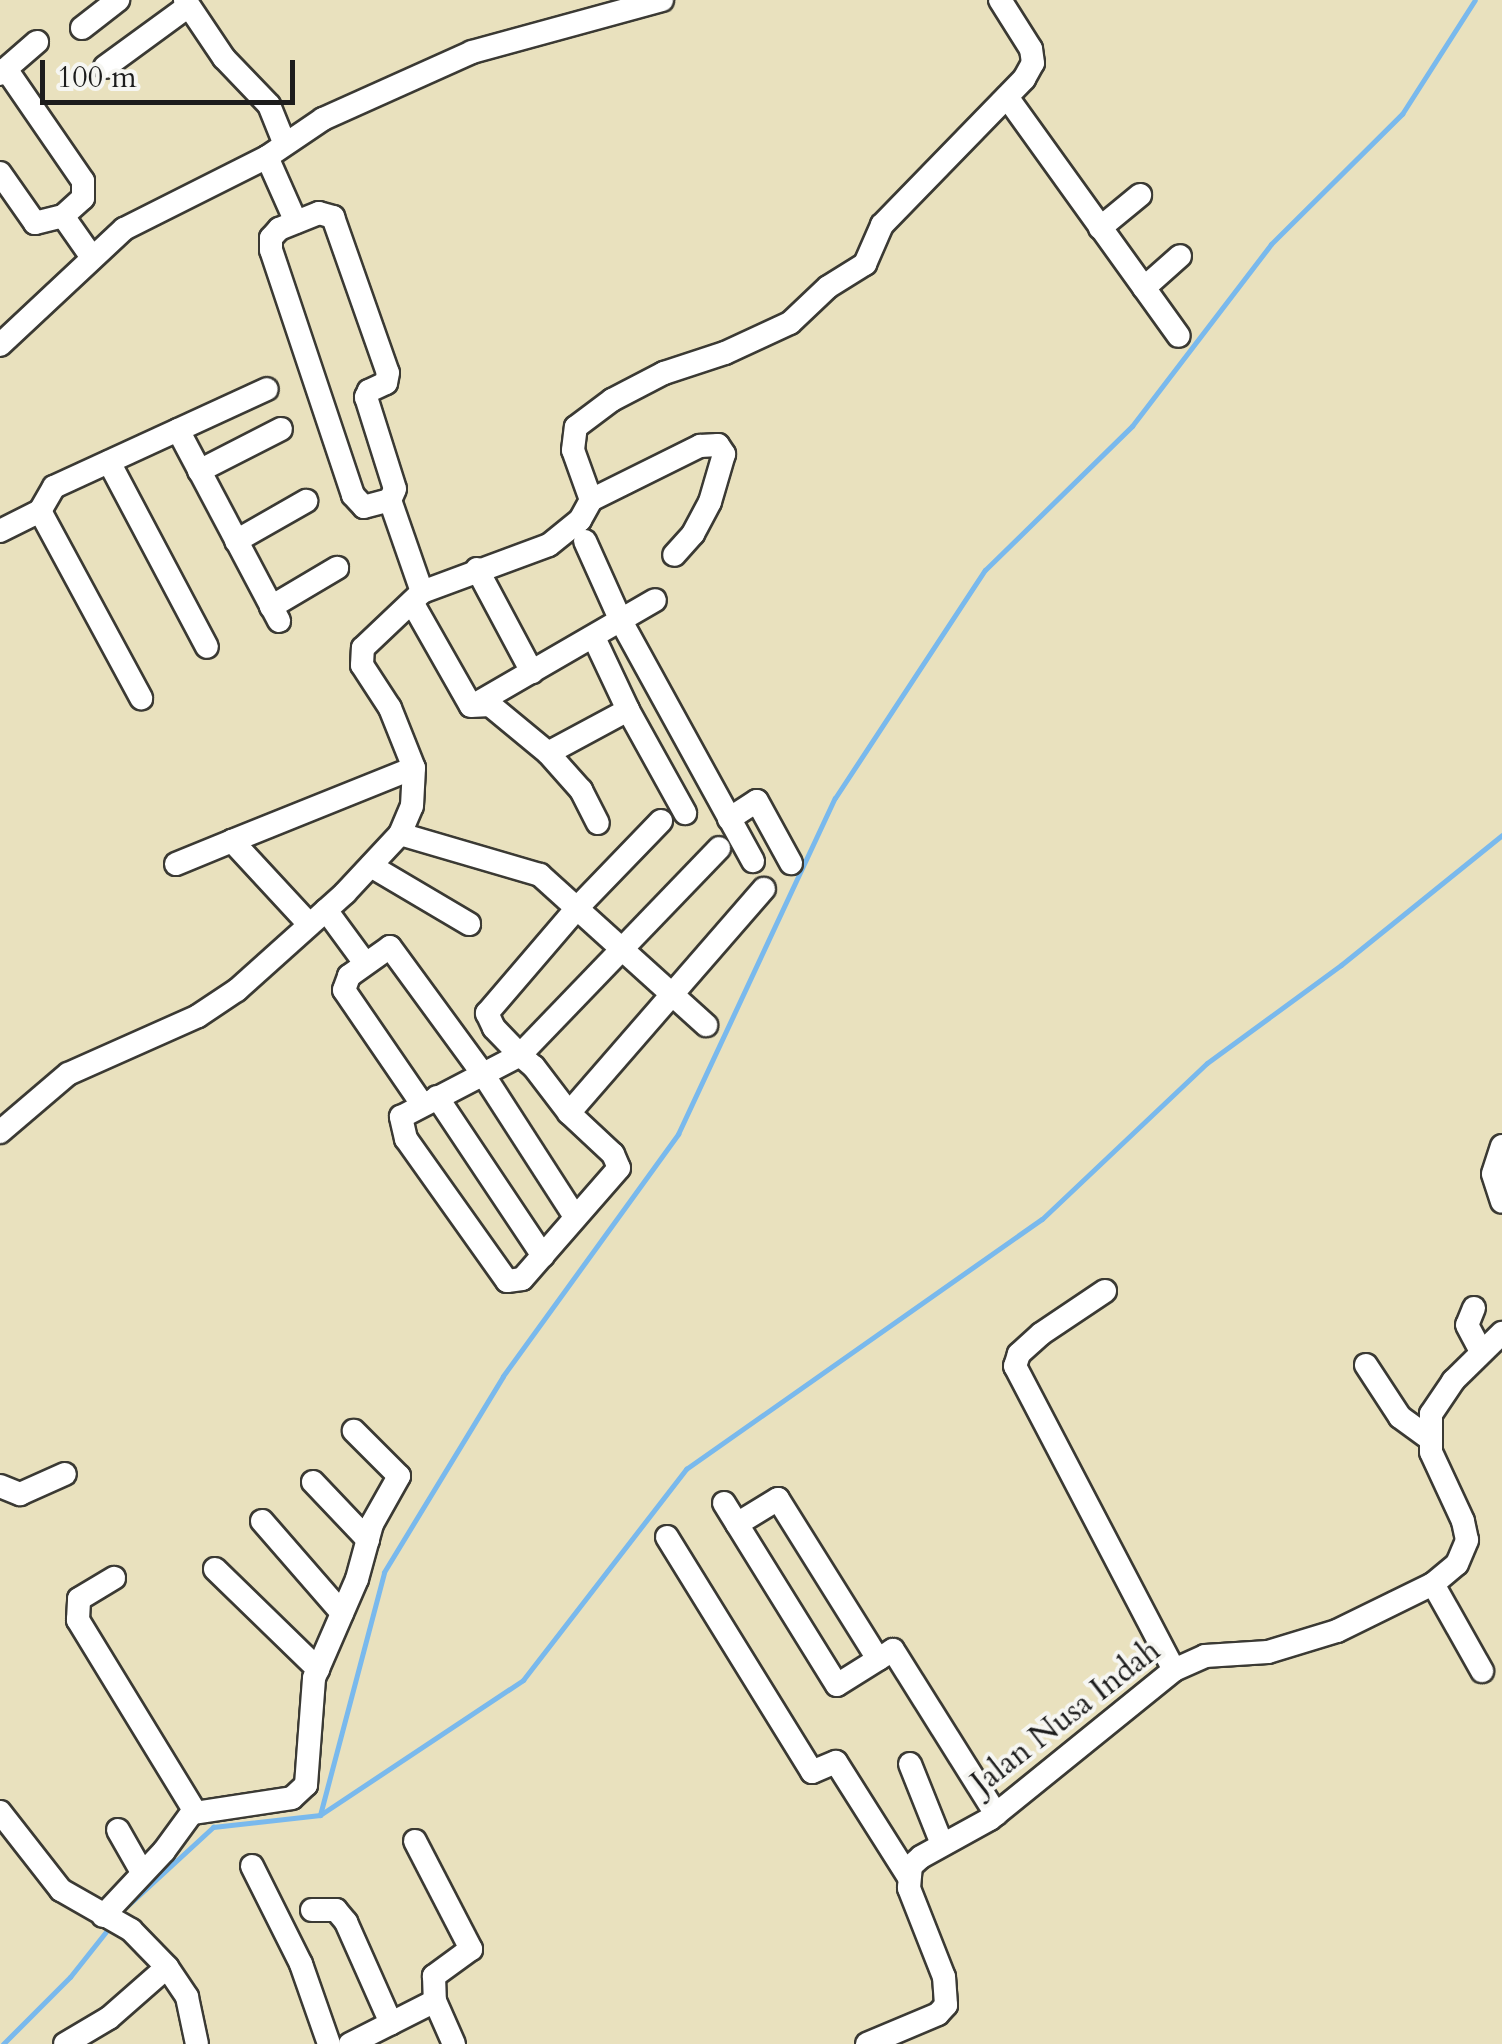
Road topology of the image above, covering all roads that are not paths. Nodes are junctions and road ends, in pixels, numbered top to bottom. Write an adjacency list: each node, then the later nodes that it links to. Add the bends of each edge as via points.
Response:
1 (118, 0): 5 (street)
2 (662, 0): 10 (street, via 472,52 323,119)
3 (1000, 0): 9 (street, via 1033,63)
4 (186, 4): 7 (street); 10 (street, via 233,70 269,105)
5 (82, 28)
6 (37, 42): 8 (street)
7 (105, 68)
8 (3, 72): 13 (street, via 83,181 83,198)
9 (1006, 98): 15 (street); 27 (street, via 882,225 865,264 828,287 790,324 664,373 576,427 573,450)
10 (275, 150): 14 (street); 16 (street, via 124,229)
11 (0, 173): 13 (street, via 35,223)
12 (1140, 195): 15 (street)
13 (63, 216): 16 (street)
14 (296, 222): 26 (street, via 270,242 353,495 364,506); 26 (street, via 319,212 333,217 388,372 386,383 366,398 396,490)
15 (1100, 228): 18 (street)
16 (91, 256): 20 (street)
17 (1180, 256): 18 (street)
18 (1144, 288): 19 (street)
19 (1179, 336)
20 (0, 345)
21 (267, 389): 23 (street)
22 (280, 429): 25 (street)
23 (178, 430): 24 (street); 25 (street)
24 (109, 462): 29 (street, via 54,487); 40 (street)
25 (199, 470): 31 (street)
26 (390, 500): 36 (street)
27 (591, 500): 33 (street, via 700,446 718,444 724,454 716,488); 35 (street, via 580,520 549,545)
28 (306, 501): 31 (street)
29 (40, 510): 30 (street); 42 (street)
30 (0, 532)
31 (236, 541): 34 (street, via 275,614)
32 (585, 541): 38 (street)
33 (674, 555)
34 (338, 568)
35 (477, 568): 36 (street); 41 (street)
36 (418, 598): 43 (street); 46 (street, via 359,656)
37 (654, 600): 38 (street)
38 (621, 621): 41 (street); 48 (street)
39 (597, 644): 44 (street)
40 (207, 648)
41 (532, 672): 43 (street)
42 (141, 698)
43 (470, 706): 45 (street, via 490,705)
44 (628, 710): 45 (street); 47 (street)
45 (548, 753): 50 (street, via 581,790)
46 (414, 768): 51 (street, via 412,806); 52 (street)
47 (685, 813)
48 (729, 818): 54 (street); 55 (street, via 757,801)
49 (661, 821): 59 (street)
50 (598, 822)
51 (400, 834): 57 (street); 59 (street, via 523,867)
52 (232, 841): 56 (street); 60 (street)
53 (719, 848): 62 (street)
54 (753, 862)
55 (791, 863)
56 (176, 864)
57 (372, 866): 60 (street); 61 (street)
58 (764, 890): 64 (street)
59 (578, 906): 62 (street); 66 (street, via 488,1013)
60 (317, 916): 63 (street); 70 (street, via 224,1000 68,1074)
61 (469, 924)
62 (624, 949): 64 (street); 66 (street)
63 (365, 963): 67 (street, via 390,946); 68 (street, via 348,976 344,990)
64 (674, 994): 65 (street); 69 (street)
65 (706, 1025)
66 (520, 1055): 67 (street); 69 (street)
67 (484, 1074): 68 (street); 73 (street)
68 (429, 1101): 74 (street); 74 (street, via 400,1118 406,1139 500,1275 516,1282)
69 (569, 1113): 73 (street, via 614,1154 619,1168)
70 (0, 1132)
71 (1502, 1146): 72 (street, via 1492,1174)
72 (1502, 1202)
73 (575, 1218): 74 (street)
74 (543, 1256)
75 (1104, 1291): 96 (street, via 1041,1334 1014,1366)
76 (1474, 1308): 78 (street, via 1466,1321)
77 (1502, 1333): 78 (street)
78 (1481, 1351): 81 (street, via 1439,1398)
79 (1366, 1365): 81 (street, via 1400,1418)
80 (354, 1431): 89 (street, via 399,1476)
81 (1428, 1438): 92 (street, Jalan Nusa Indah, via 1467,1540 1458,1564)
82 (65, 1474): 84 (street, via 20,1494)
83 (312, 1482): 89 (street)
84 (0, 1486)
85 (724, 1503): 87 (street)
86 (262, 1521): 93 (street)
87 (737, 1524): 94 (street, via 838,1685); 94 (street, via 778,1499)
88 (667, 1537): 107 (street, via 812,1772 836,1762)
89 (368, 1540): 93 (street)
90 (214, 1569): 95 (street)
91 (114, 1578): 100 (street, via 79,1599 78,1620)
92 (1433, 1584): 96 (street, Jalan Nusa Indah, via 1291,1647 1205,1656); 97 (street)
93 (342, 1612): 95 (street)
94 (878, 1660): 101 (street, via 893,1650)
95 (318, 1669): 100 (street, via 308,1708 306,1785 292,1798)
96 (1174, 1670): 101 (street, Jalan Nusa Indah)
97 (1482, 1670)
98 (910, 1764): 104 (street)
99 (0, 1812): 109 (street, via 61,1890)
100 (194, 1813): 106 (street)
101 (996, 1814): 104 (street, Jalan Nusa Indah)
102 (118, 1830): 106 (street)
103 (415, 1840): 111 (street, via 471,1949 437,1971)
104 (942, 1844): 107 (street, Jalan Nusa Indah, via 921,1856)
105 (252, 1866): 117 (street, via 300,1964)
106 (142, 1872): 109 (street)
107 (908, 1876): 114 (street, via 948,1995 938,2014)
108 (312, 1910): 112 (street, via 336,1910 346,1922)
109 (115, 1922): 110 (street)
110 (167, 1967): 113 (street); 116 (street, via 187,1998)
111 (435, 2001): 112 (street); 119 (street)
112 (391, 2023): 118 (street)
113 (96, 2036): 115 (street)
114 (904, 2036): 120 (street)
115 (65, 2044)
116 (197, 2044)
117 (329, 2044)
118 (350, 2044)
119 (454, 2044)
120 (867, 2044)

